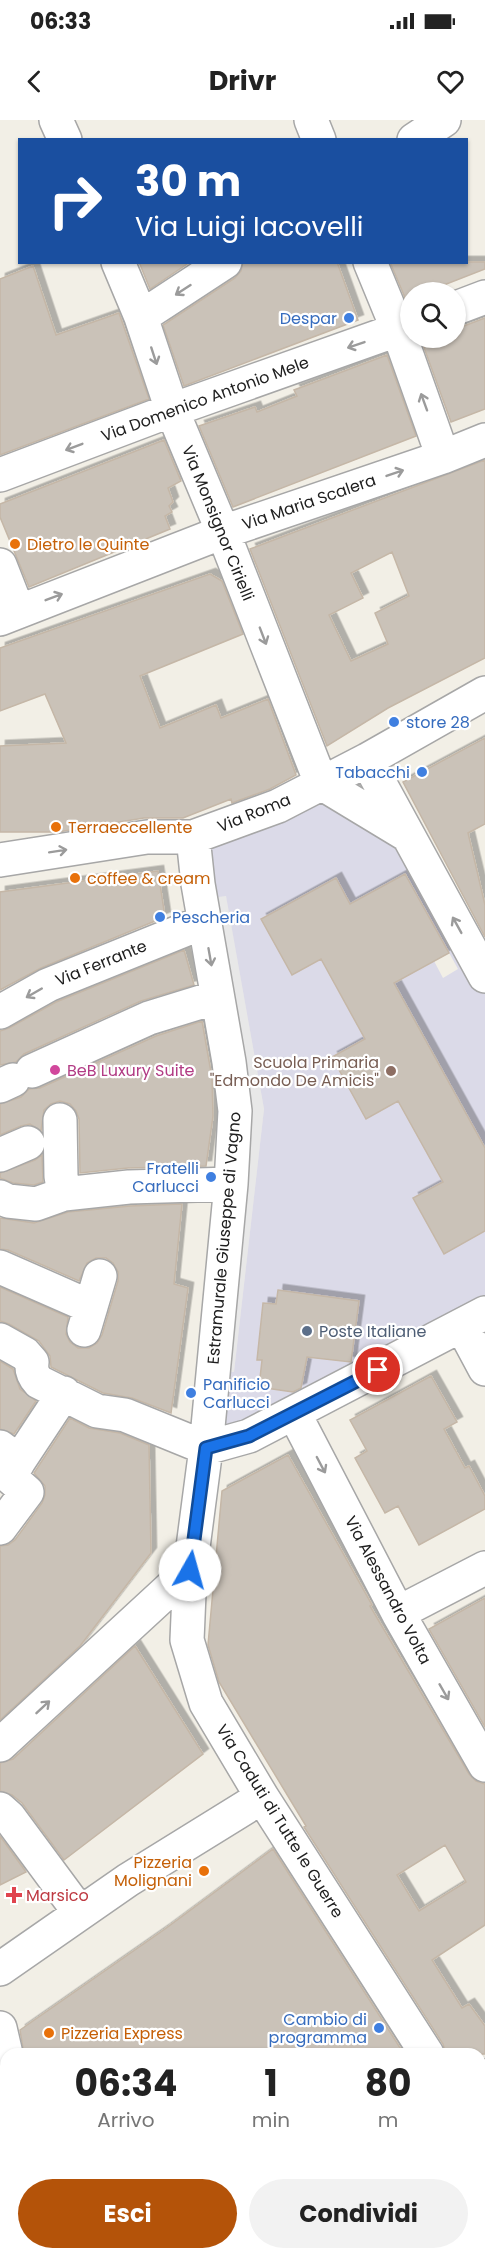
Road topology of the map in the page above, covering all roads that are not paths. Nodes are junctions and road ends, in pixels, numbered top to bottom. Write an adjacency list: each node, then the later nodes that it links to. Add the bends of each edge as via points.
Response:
1 (56, 120): 4 (street)
2 (311, 120): 5 (street)
3 (444, 120): 6 (street)
4 (64, 138)
5 (319, 138)
6 (417, 138)
7 (119, 264): 12 (street, Via Monsignor Cirielli)
8 (222, 264): 12 (street, one-way to 12)
9 (371, 264): 13 (street)
10 (485, 297): 11 (street)
11 (466, 304)
12 (141, 317): 16 (street, Via Monsignor Cirielli, one-way to 16)
13 (400, 319)
14 (400, 328): 16 (street, Via Domenico Antonio Mele, one-way to 16)
15 (410, 348): 18 (street, one-way to 15)
16 (172, 410): 19 (street, Via Domenico Antonio Mele, one-way to 19); 20 (street, Via Monsignor Cirielli)
17 (485, 440): 18 (street, Via Maria Scalera)
18 (443, 457): 20 (street, Via Maria Scalera, one-way to 18)
19 (0, 475)
20 (223, 532): 22 (street, Via Maria Scalera, one-way to 20); 25 (street, Via Monsignor Cirielli, one-way to 25)
21 (0, 565): 22 (street)
22 (9, 615)
23 (485, 693): 24 (street, Via Roma)
24 (367, 760): 25 (street, Via Roma); 26 (street)
25 (321, 783): 26 (street); 27 (street, Via Roma, via 278,806)
26 (407, 835): 30 (street, one-way to 26)
27 (193, 837): 28 (street, Via Roma, one-way to 27, via 147,837); 29 (street, Estramurale Giuseppe di Vagno)
28 (0, 860)
29 (204, 922): 31 (street, Estramurale Giuseppe di Vagno, one-way to 31); 32 (street, Via Ferrante, one-way to 32, via 48,985)
30 (485, 976)
31 (217, 997): 33 (street, via 149,1018); 35 (street, Estramurale Giuseppe di Vagno, via 235,1111)
32 (0, 1012)
33 (15, 1079)
34 (60, 1120): 36 (street)
35 (231, 1184): 36 (street, via 129,1186); 45 (street, Estramurale Giuseppe di Vagno)
36 (64, 1194): 37 (street, via 36,1204)
37 (0, 1197)
38 (0, 1268): 39 (street)
39 (92, 1304)
40 (474, 1319): 42 (street); 44 (street)
41 (0, 1340): 43 (street, via 25,1354 39,1382)
42 (485, 1369)
43 (64, 1393): 45 (street, via 98,1411 125,1415); 46 (street)
44 (294, 1413): 45 (street, via 249,1436); 50 (street, Via Alessandro Volta, one-way to 50)
45 (206, 1448): 49 (street, Estramurale Giuseppe di Vagno)
46 (9, 1454): 47 (street, via 9,1477 27,1492)
47 (0, 1528)
48 (485, 1568): 50 (street)
49 (190, 1570): 51 (street, one-way to 49); 53 (street, Via Caduti di Tutte le Guerre, via 187,1640 197,1678 206,1703)
50 (398, 1613): 52 (street, Via Alessandro Volta, one-way to 52)
51 (0, 1745)
52 (485, 1765)
53 (262, 1797): 55 (street); 59 (street, Via Caduti di Tutte le Guerre)
54 (0, 1809): 55 (street)
55 (80, 1913): 56 (street)
56 (0, 1969)
57 (0, 2028): 58 (street)
58 (5, 2048)
59 (423, 2048)

